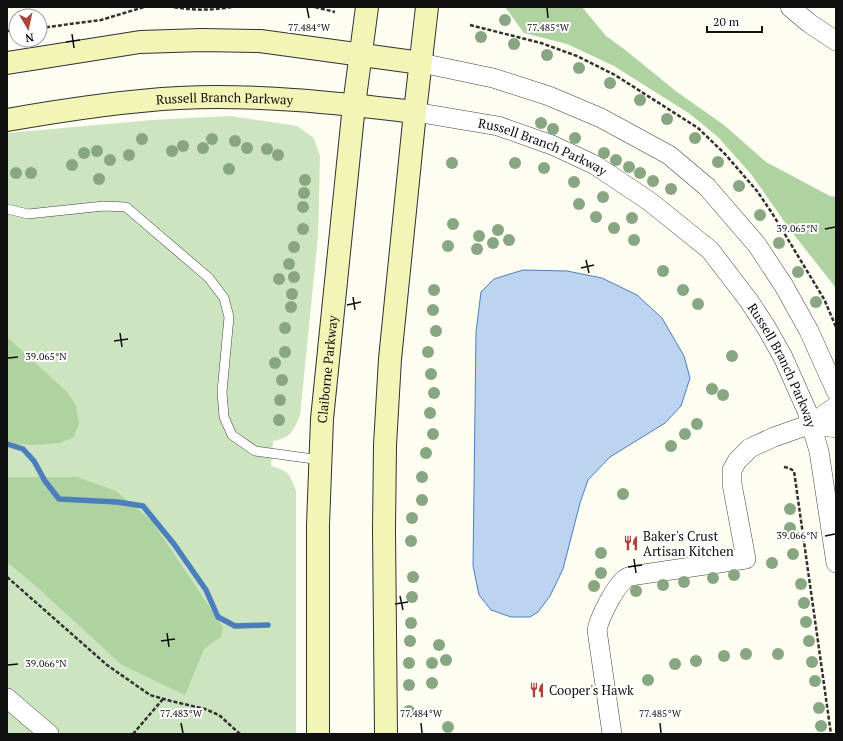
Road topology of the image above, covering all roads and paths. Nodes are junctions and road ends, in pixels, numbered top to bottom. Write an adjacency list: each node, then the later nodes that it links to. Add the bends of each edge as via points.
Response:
1 (144, 7): 9 (path, via 101,20)
2 (174, 7): 3 (path, via 190,10)
3 (232, 7)
4 (315, 7): 8 (path)
5 (367, 7): 11 (main road, Claiborne Parkway)
6 (427, 7): 13 (main road)
7 (790, 7): 10 (street)
8 (336, 12)
9 (48, 27)
10 (836, 41)
11 (362, 55): 12 (main road, via 260,41 202,40 140,42); 13 (main road); 14 (main road, Claiborne Parkway)
12 (7, 62)
13 (421, 63): 15 (main road); 18 (street, via 493,78 549,96 601,118 669,155 707,187 757,244 809,331)
14 (354, 105): 15 (main road, Russell Branch Parkway); 16 (main road, Russell Branch Parkway, via 234,97 179,98 127,102); 22 (main road, Claiborne Parkway)
15 (415, 112): 20 (street, Russell Branch Parkway, via 498,126 552,145 595,165 649,202 710,250 766,326 796,385); 32 (main road, via 390,359 385,445)
16 (7, 120)
17 (7, 209): 22 (lane, via 28,214 104,206 126,207 209,278 224,298 229,318 224,417 232,435 255,451)
18 (836, 392)
19 (836, 406): 20 (street)
20 (811, 424): 21 (street); 24 (street, Russell Branch Parkway, via 821,464); 33 (street, via 750,448 742,454 732,470 732,484 746,559 637,575 627,577 620,584 600,618 597,630)
21 (836, 428)
22 (320, 460): 31 (main road, Claiborne Parkway)
23 (784, 467): 34 (path, via 794,471)
24 (836, 563)
25 (7, 577): 27 (path, via 107,665 150,695)
26 (7, 698): 28 (street)
27 (163, 699): 29 (path); 30 (path, via 219,715)
28 (38, 731)
29 (133, 734)
30 (240, 734)
31 (318, 734)
32 (386, 734)
33 (612, 734)
34 (831, 734)

